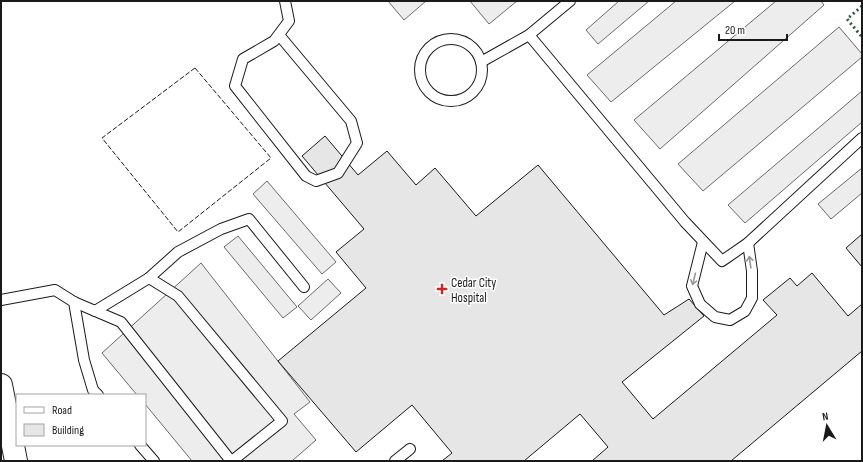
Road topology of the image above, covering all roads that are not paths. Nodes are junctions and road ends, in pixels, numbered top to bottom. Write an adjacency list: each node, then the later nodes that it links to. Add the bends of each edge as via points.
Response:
1 (285, 1): 3 (lane, via 289,21)
2 (570, 1): 4 (lane)
3 (279, 35): 3 (lane, via 274,41 243,59 235,86 306,176 316,182 338,172 357,143 352,121)
4 (529, 35): 5 (lane); 7 (lane)
5 (481, 62): 5 (lane, via 470,46 452,40 442,41 434,45 422,60 421,79 434,96 454,101 473,92 482,73)
6 (862, 138): 8 (lane)
7 (703, 242): 8 (lane, via 722,261); 8 (lane, one-way to 8, via 692,286 700,304 715,317 730,320 745,311 752,298)
8 (748, 243)
9 (149, 278): 10 (lane, via 178,252 221,229 249,219); 13 (lane); 20 (lane, via 178,296 282,421)
10 (304, 286)
11 (1, 300): 12 (lane, via 55,290)
12 (74, 302): 13 (lane); 15 (lane, via 84,360 93,390)
13 (95, 311): 20 (lane, via 121,322)
14 (1, 385): 18 (street)
15 (97, 394)
16 (141, 446): 19 (lane)
17 (410, 449): 21 (lane)
18 (16, 461)
19 (154, 461)
20 (231, 461)
21 (395, 461)

